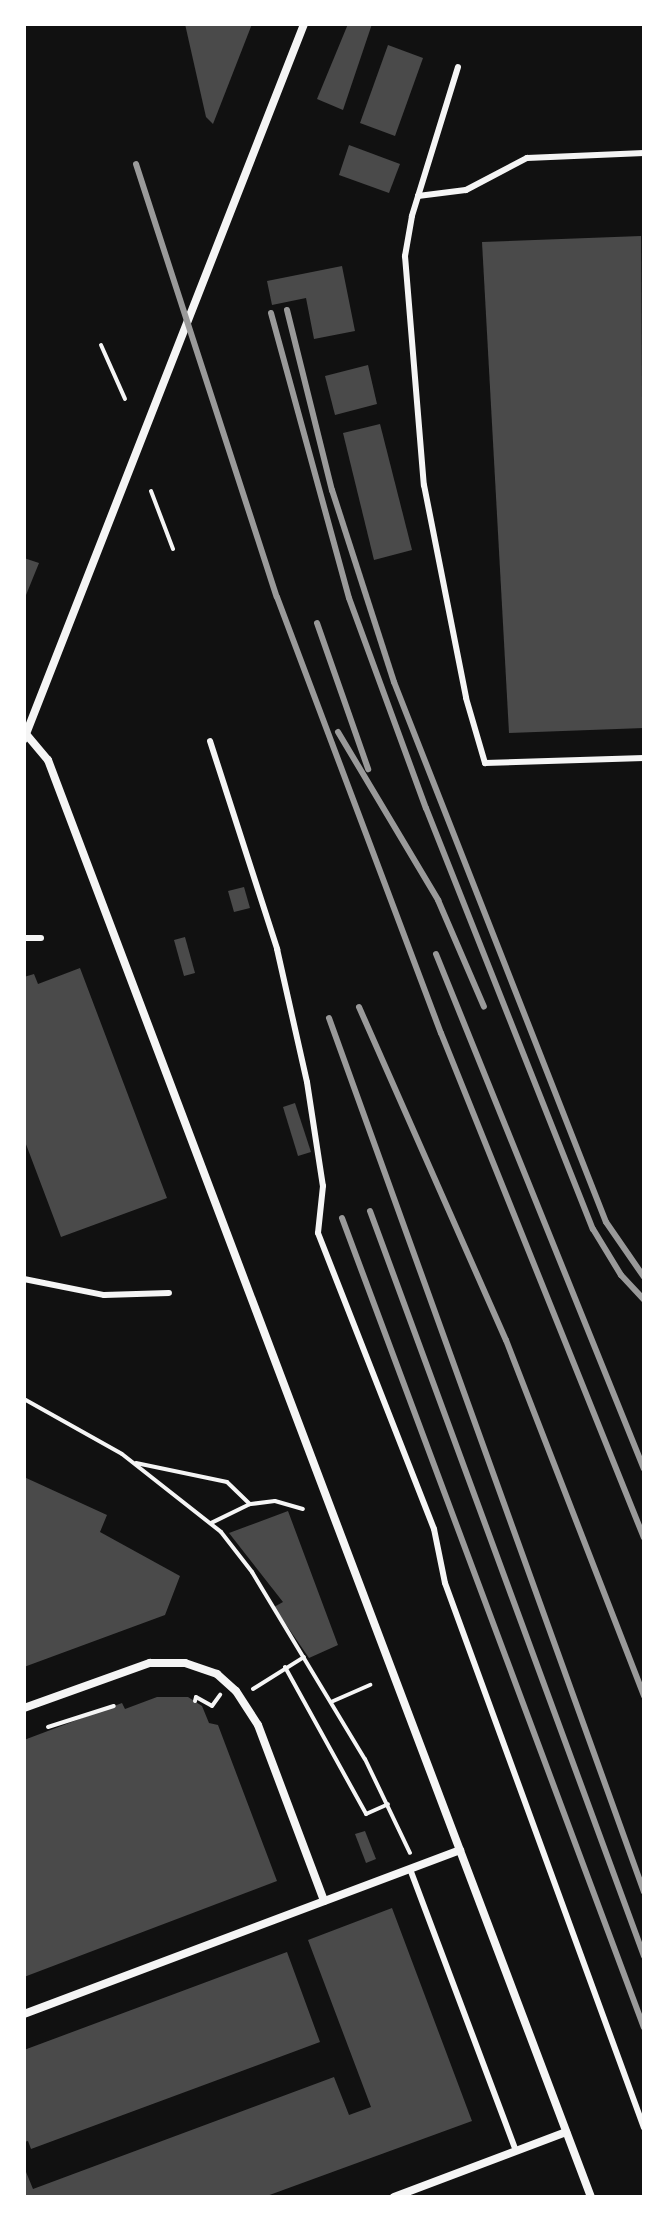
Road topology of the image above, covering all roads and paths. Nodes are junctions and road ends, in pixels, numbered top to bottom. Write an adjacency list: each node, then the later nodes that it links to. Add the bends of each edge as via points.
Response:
1 (304, 24): 9 (street)
2 (458, 67): 4 (lane)
3 (644, 153): 4 (lane, via 527,158 466,190)
4 (418, 196): 11 (lane, via 405,256 422,474 447,612 485,763)
5 (101, 345): 6 (path)
6 (125, 399)
7 (151, 491): 8 (path)
8 (173, 549)
9 (25, 737): 32 (street, via 48,760)
10 (210, 741): 36 (lane, via 277,949 304,1067 323,1186 318,1233 430,1516 445,1583)
11 (644, 758)
12 (24, 938): 13 (lane)
13 (41, 938)
14 (24, 1279): 15 (lane, via 104,1295)
15 (169, 1293)
16 (24, 1399): 17 (path)
17 (131, 1461): 18 (path, via 227,1482); 20 (path)
18 (250, 1504): 19 (path, via 275,1501); 20 (path)
19 (303, 1509)
20 (211, 1523): 21 (path, via 252,1572)
21 (304, 1657): 22 (path); 26 (path)
22 (285, 1667): 24 (path); 31 (path, via 366,1814)
23 (370, 1685): 26 (path)
24 (244, 1700): 29 (street, via 207,1669 162,1662); 34 (street)
25 (195, 1701): 27 (path)
26 (331, 1702): 31 (path)
27 (215, 1703)
28 (114, 1706): 30 (path)
29 (24, 1708)
30 (48, 1727)
31 (388, 1804): 33 (path)
32 (460, 1850): 33 (street); 37 (street)
33 (413, 1868): 34 (street); 38 (lane)
34 (324, 1901): 35 (street)
35 (24, 2014)
36 (644, 2128)
37 (566, 2132): 38 (street); 40 (street)
38 (516, 2151): 39 (street)
39 (394, 2197)
40 (591, 2197)

